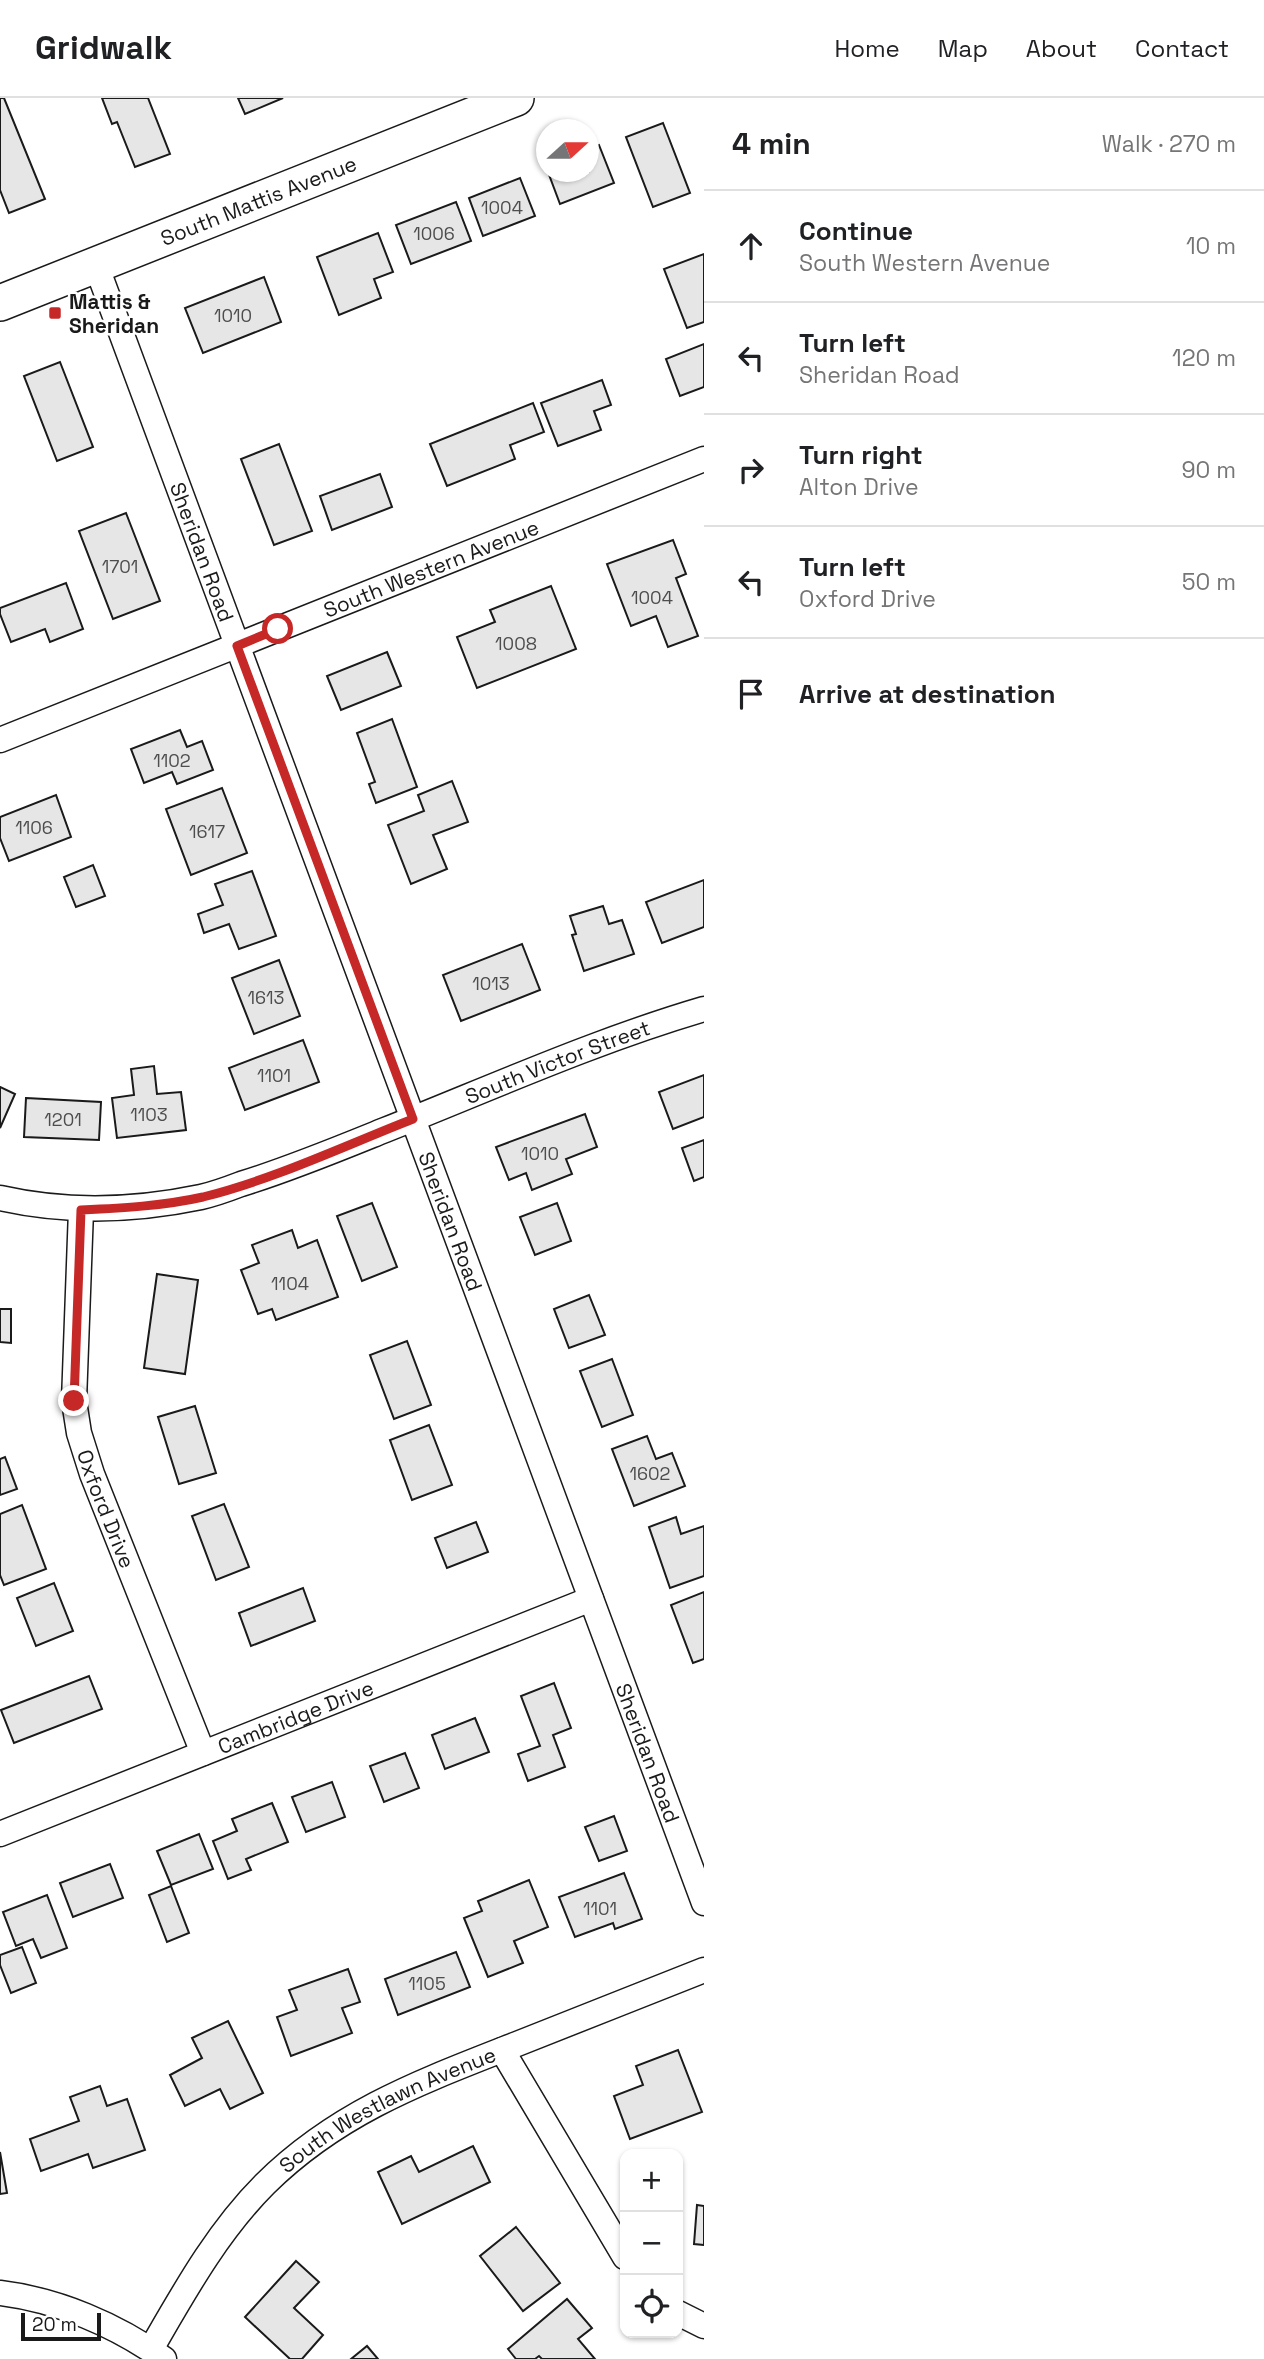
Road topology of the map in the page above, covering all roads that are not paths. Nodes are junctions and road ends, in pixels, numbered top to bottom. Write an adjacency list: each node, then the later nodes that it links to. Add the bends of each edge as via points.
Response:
1 (516, 98): 2 (main road, South Mattis Avenue)
2 (96, 265): 3 (main road, South Mattis Avenue); 5 (street, Sheridan Road)
3 (0, 303)
4 (704, 459): 5 (street, South Western Avenue)
5 (237, 646): 6 (street, South Western Avenue); 8 (street, Sheridan Road)
6 (0, 740)
7 (704, 1009): 8 (street, South Victor Street)
8 (413, 1119): 10 (street, South Victor Street, via 202,1197); 11 (street, Sheridan Road)
9 (0, 1198): 10 (street, South Victor Street)
10 (81, 1210): 12 (street, Oxford Drive, via 74,1401 79,1433)
11 (591, 1599): 12 (street, Cambridge Drive); 14 (street, Sheridan Road)
12 (203, 1753): 13 (street, Cambridge Drive)
13 (0, 1834)
14 (704, 1903)
15 (704, 1970): 16 (street, South Westlawn Avenue)
16 (502, 2050): 17 (street); 21 (street, South Westlawn Avenue, via 354,2114 299,2154 228,2227 191,2281)
17 (620, 2249)
18 (0, 2293): 21 (street, via 57,2306)
19 (683, 2316): 20 (street)
20 (704, 2326)
21 (158, 2354)

